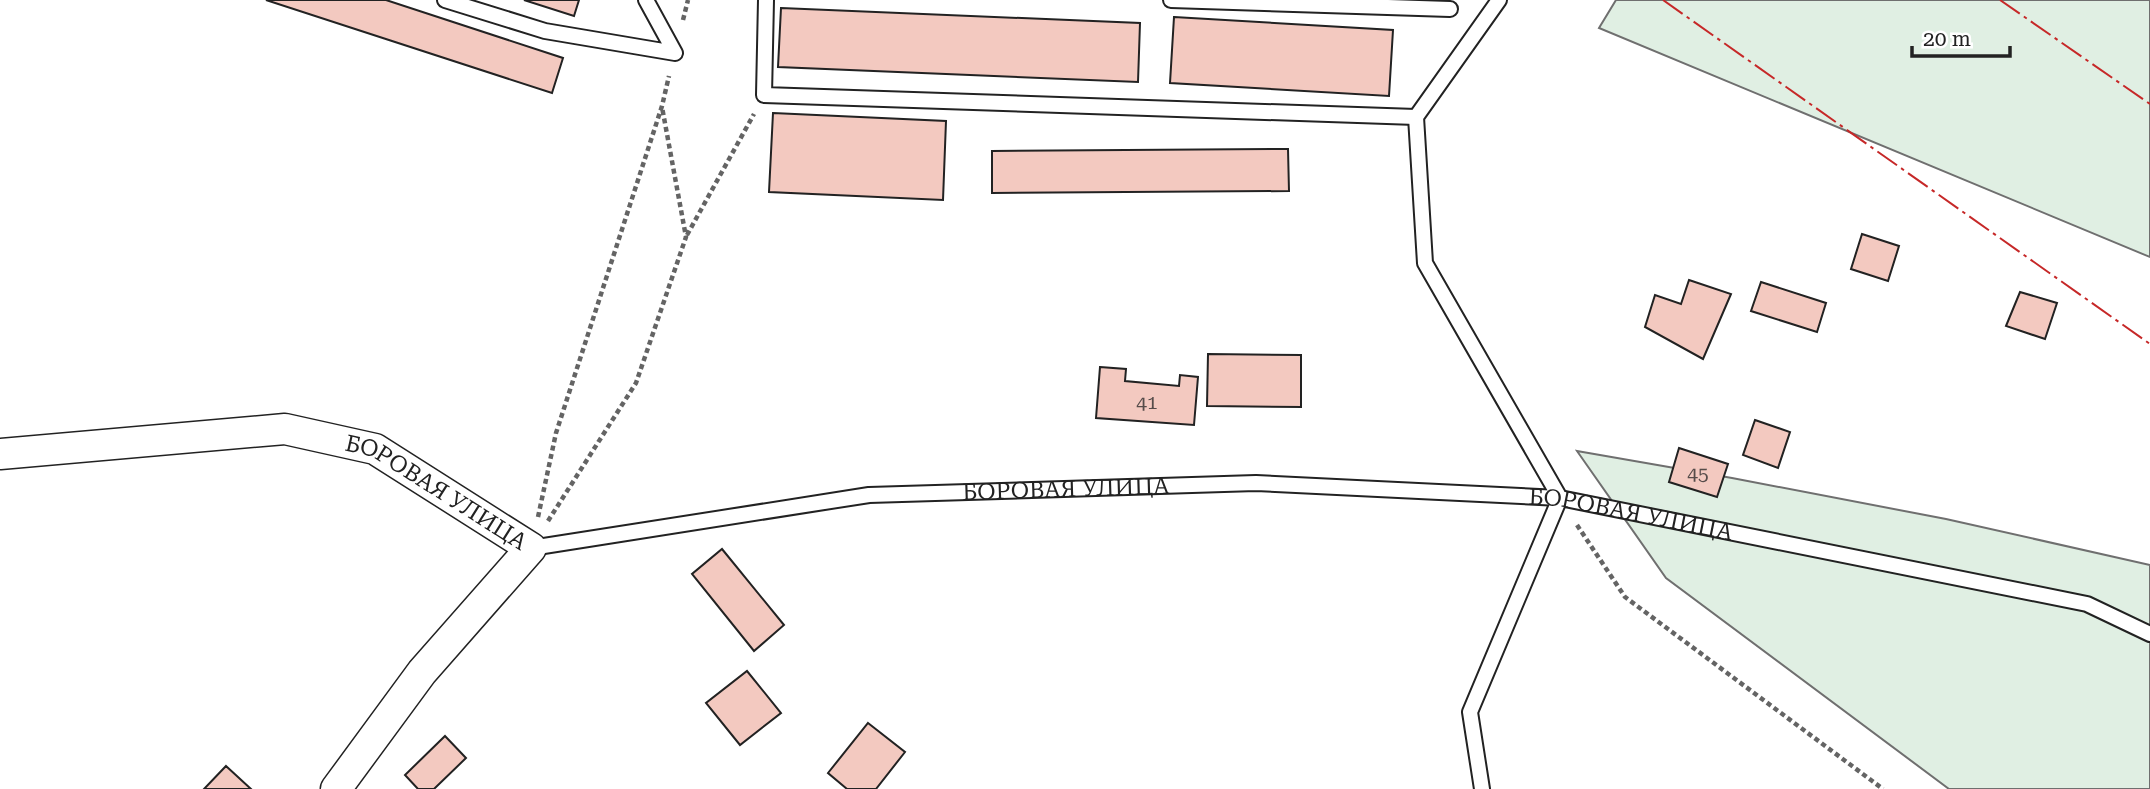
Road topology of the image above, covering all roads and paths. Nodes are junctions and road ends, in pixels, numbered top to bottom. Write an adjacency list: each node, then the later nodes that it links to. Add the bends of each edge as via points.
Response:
1 (445, 0): 8 (lane, via 545,31)
2 (646, 0): 8 (lane)
3 (688, 0): 8 (path)
4 (766, 0): 9 (lane)
5 (1171, 0): 7 (lane)
6 (1499, 0): 11 (lane)
7 (1450, 9)
8 (675, 53): 10 (path)
9 (764, 95): 11 (lane); 12 (path)
10 (662, 106): 12 (path); 15 (path, via 556,433)
11 (1416, 117): 14 (lane, via 1425,263)
12 (685, 237): 15 (path, via 636,383)
13 (0, 454): 15 (street, БОРОВАЯ УЛИЦА, via 285,429 375,449)
14 (1560, 498): 15 (lane, БОРОВАЯ УЛИЦА, via 1256,483 869,495); 16 (lane, БОРОВАЯ УЛИЦА, via 2087,604); 18 (lane, via 1470,712); 19 (path, via 1625,597)
15 (531, 548): 17 (street, via 422,672)
16 (2150, 634)
17 (336, 789)
18 (1482, 789)
19 (1883, 789)

